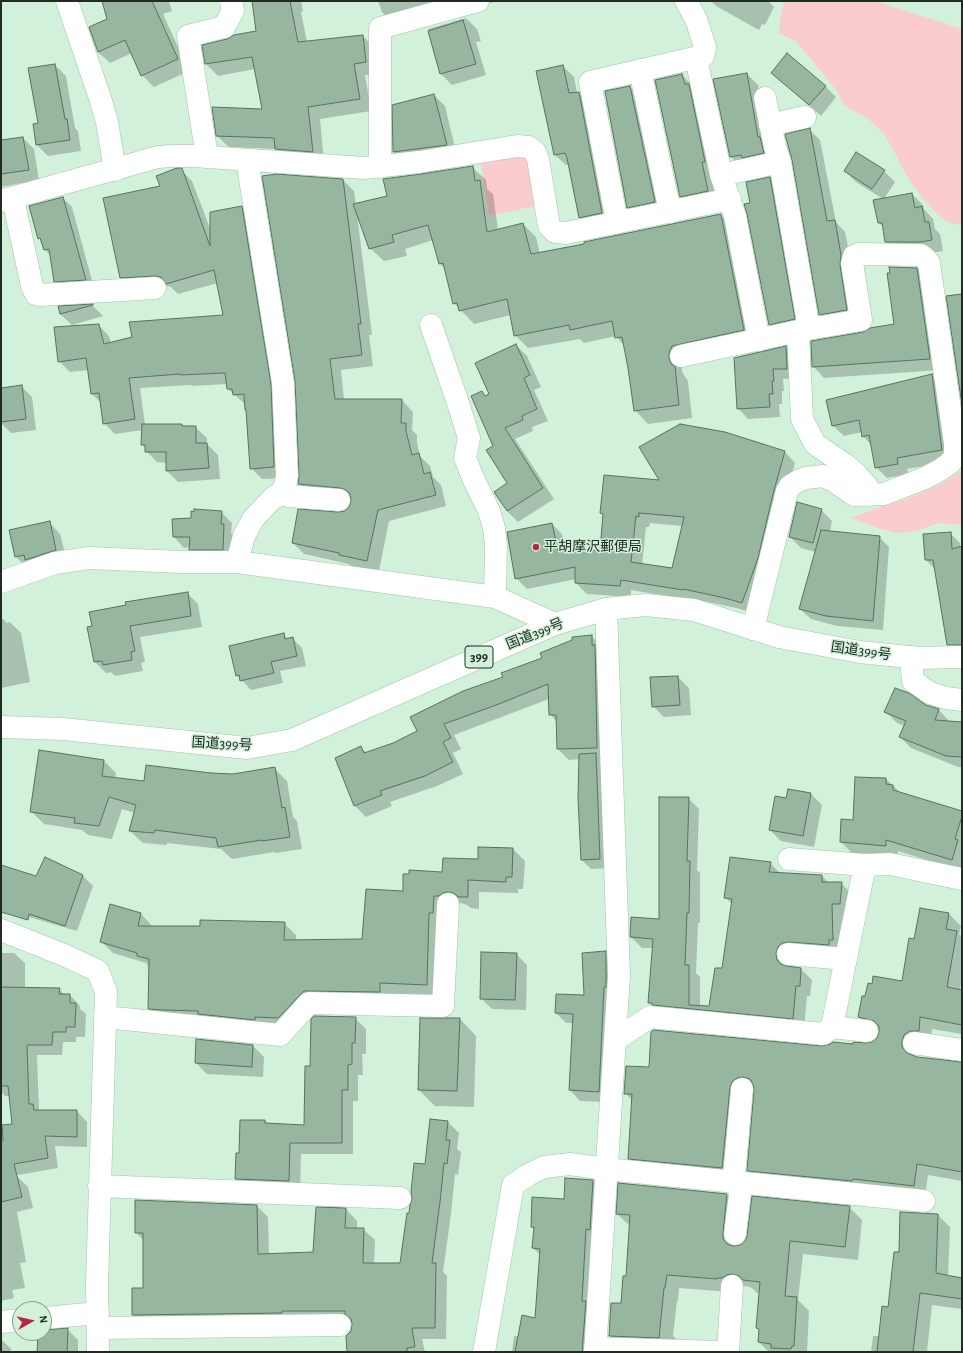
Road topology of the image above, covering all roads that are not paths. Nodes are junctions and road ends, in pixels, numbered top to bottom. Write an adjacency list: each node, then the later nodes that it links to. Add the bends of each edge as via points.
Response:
1 (67, 1): 14 (main road, via 101,101)
2 (231, 1): 10 (main road, via 233,11 224,27 188,36)
3 (478, 1): 13 (main road, via 380,28)
4 (686, 1): 5 (main road, via 696,19 705,47 703,56)
5 (696, 58): 6 (main road); 15 (main road)
6 (640, 70): 18 (main road); 19 (main road, via 590,82)
7 (765, 98): 9 (main road)
8 (805, 117): 9 (main road)
9 (770, 125): 12 (main road)
10 (207, 157): 11 (main road); 14 (main road, via 164,156)
11 (247, 160): 13 (main road); 25 (main road, via 283,383 287,476)
12 (780, 162): 15 (main road); 22 (main road)
13 (380, 167): 19 (main road, via 517,146 529,147 538,159 549,226 556,232 566,233)
14 (115, 170): 17 (main road)
15 (721, 175): 16 (main road)
16 (730, 199): 18 (main road); 23 (main road)
17 (7, 200): 20 (main road, via 36,294)
18 (670, 212): 19 (main road)
19 (617, 222)
20 (155, 288)
21 (431, 325): 30 (main road, via 469,438 465,458 494,528)
22 (804, 330): 23 (main road); 26 (main road, via 802,419 815,444 858,476 867,486); 26 (main road, via 861,320 852,263 854,256 921,255 929,263 955,456 950,463 925,478 884,494)
23 (759, 340): 24 (main road)
24 (681, 356)
25 (281, 493): 27 (main road, via 288,496); 28 (main road, via 253,520 244,536)
26 (870, 495): 33 (main road, via 854,495 823,476 806,478 790,486)
27 (338, 500)
28 (237, 562): 29 (main road, via 89,558 56,563); 30 (main road)
29 (1, 582)
30 (495, 597): 32 (main road)
31 (606, 609): 32 (main road, 国道399号 / 399); 33 (main road, 国道399号 / 399, via 645,605 694,610); 48 (main road, via 619,976)
32 (556, 624): 37 (main road, 国道399号 / 399, via 292,740 247,748 63,729)
33 (753, 629): 34 (main road, 国道399号 / 399, via 779,637 860,652)
34 (911, 657): 35 (main road, 国道399号 / 399); 36 (main road, via 913,681 930,693)
35 (962, 657)
36 (962, 700)
37 (1, 727)
38 (789, 860): 39 (main road)
39 (864, 865): 40 (main road, via 890,864); 44 (main road)
40 (962, 879)
41 (448, 904): 45 (main road, via 443,1006 309,1003 280,1035)
42 (1, 930): 45 (main road, via 98,971 106,992)
43 (788, 954): 44 (main road)
44 (846, 959): 46 (main road)
45 (105, 1017): 54 (main road)
46 (832, 1027): 47 (main road); 48 (main road, via 823,1034 650,1017)
47 (866, 1031)
48 (615, 1040): 52 (main road)
49 (914, 1043): 50 (main road)
50 (962, 1050)
51 (742, 1089): 53 (main road, via 734,1176)
52 (606, 1169): 53 (main road); 64 (main road); 66 (main road, via 570,1164 544,1167 513,1185)
53 (736, 1182): 56 (main road); 57 (main road, via 740,1193)
54 (99, 1186): 55 (main road); 61 (main road)
55 (400, 1198)
56 (924, 1201)
57 (735, 1234)
58 (732, 1286): 68 (main road)
59 (52, 1318): 61 (main road)
60 (12, 1321): 62 (main road)
61 (98, 1321): 63 (main road); 65 (main road)
62 (1, 1322)
63 (340, 1325)
64 (595, 1350): 67 (main road)
65 (98, 1352)
66 (484, 1352)
67 (718, 1352)
68 (728, 1352)

